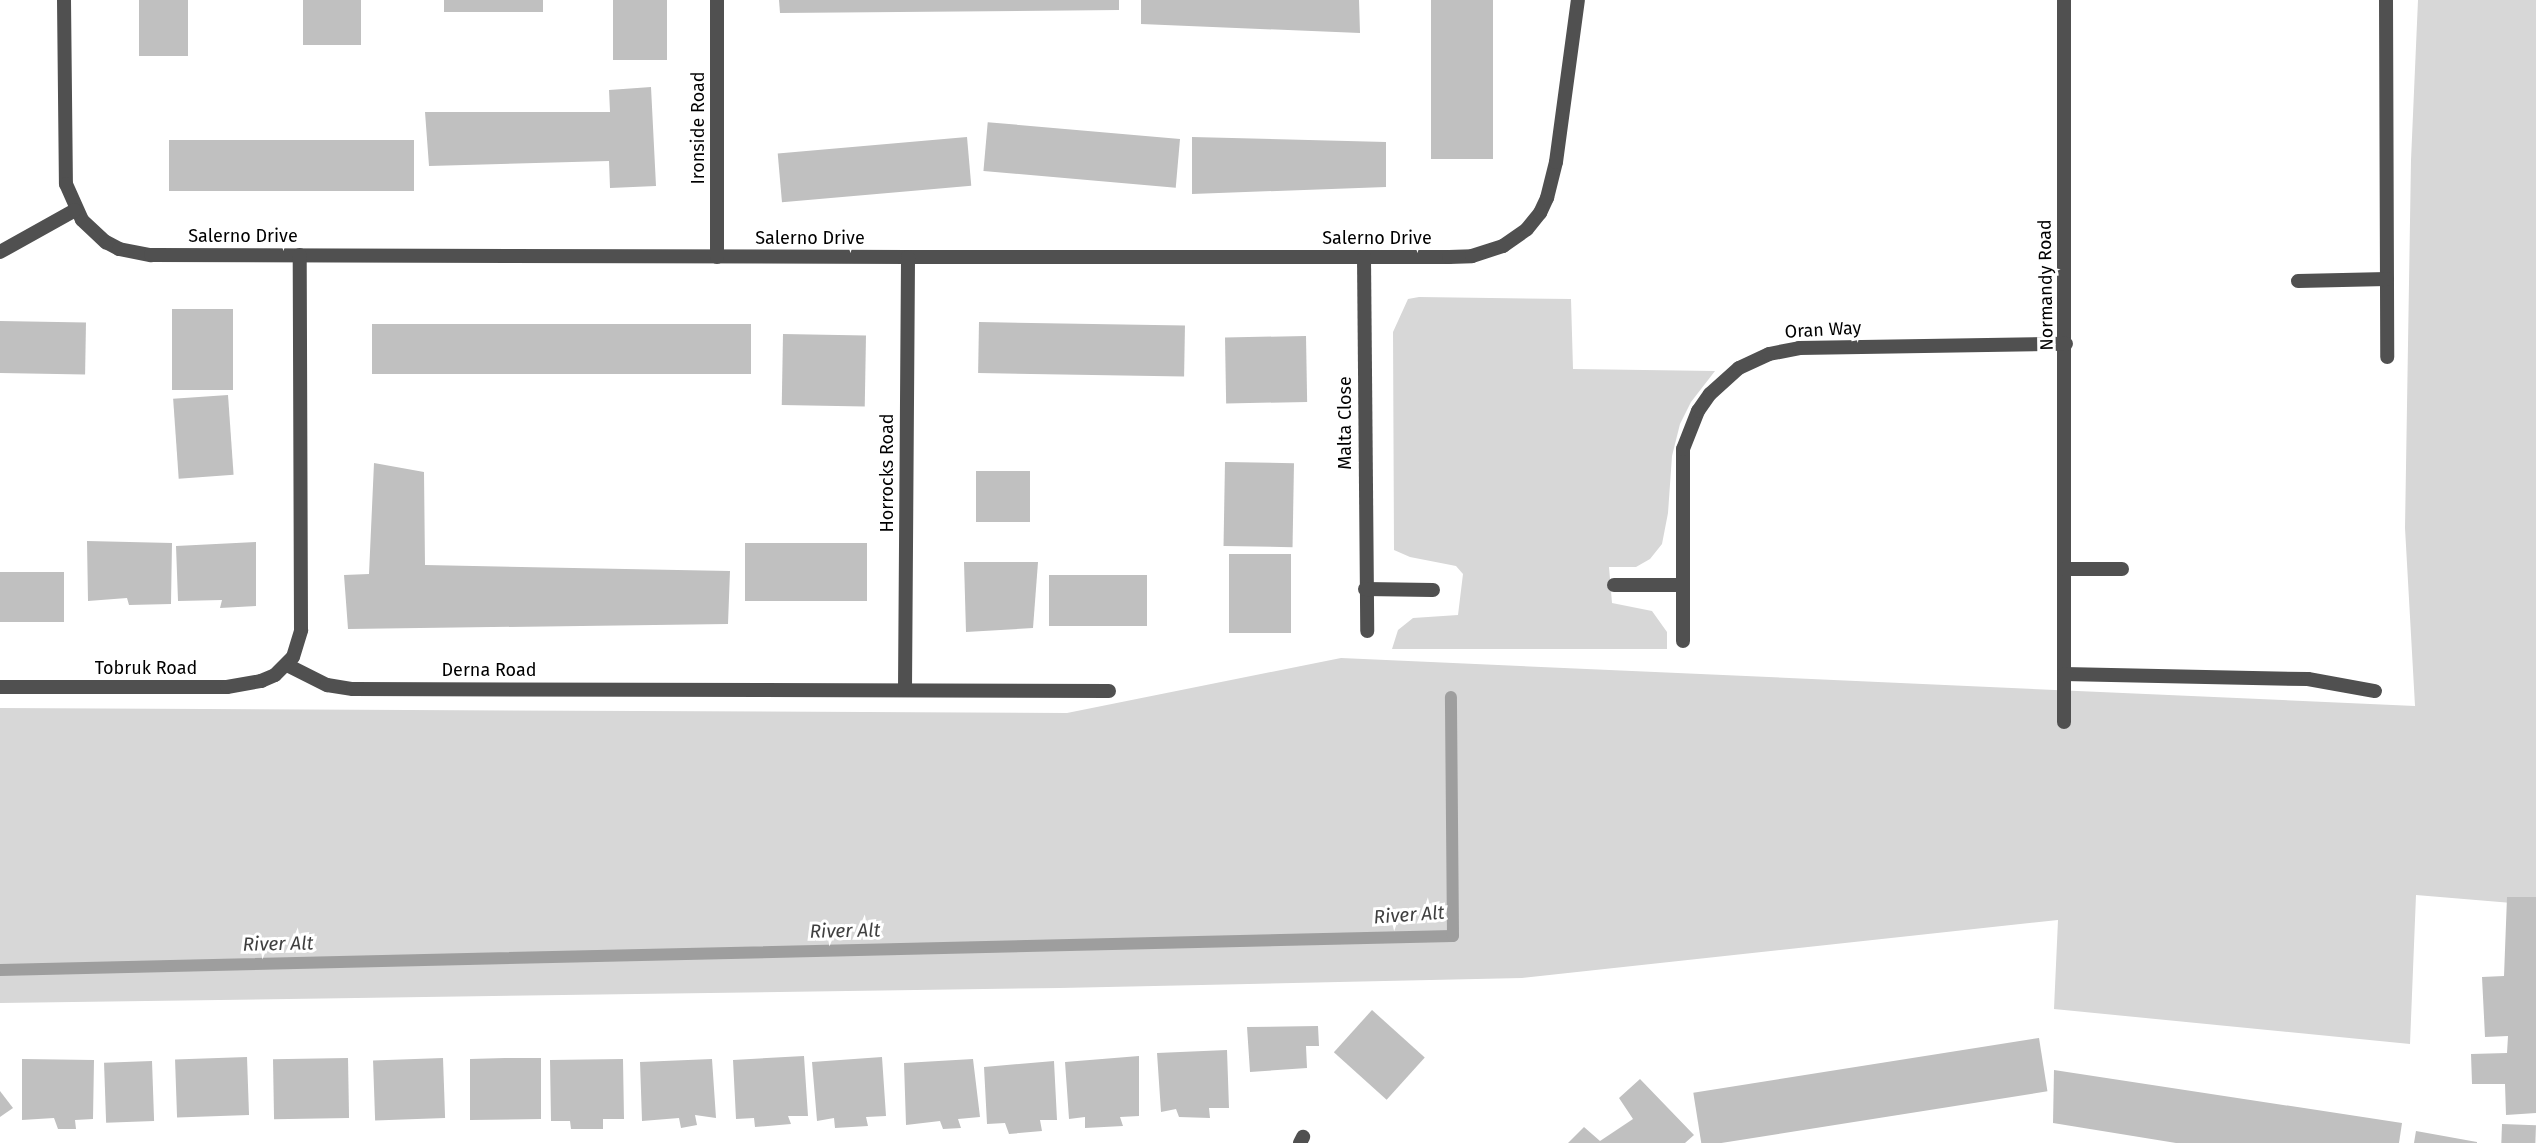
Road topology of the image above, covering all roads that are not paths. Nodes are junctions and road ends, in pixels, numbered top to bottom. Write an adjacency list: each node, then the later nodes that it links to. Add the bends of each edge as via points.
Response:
1 (64, 0): 6 (street, Salerno Drive, via 64,171)
2 (717, 0): 9 (street, Ironside Road)
3 (1578, 0): 11 (street, Salerno Drive, via 1556,162 1540,213 1515,239 1489,252)
4 (2064, 0): 14 (street, Normandy Road)
5 (2386, 0): 12 (street)
6 (75, 210): 7 (street); 8 (street, Salerno Drive, via 106,242 134,253)
7 (0, 252)
8 (300, 255): 9 (street, Salerno Drive); 24 (street, via 301,630 298,648)
9 (717, 257): 10 (street, Salerno Drive)
10 (908, 257): 11 (street, Salerno Drive); 27 (street, Horrocks Road)
11 (1364, 257): 20 (street, Malta Close)
12 (2386, 279): 13 (street); 15 (street)
13 (2298, 281)
14 (2066, 344): 16 (street, Normandy Road); 19 (street, Oran Way, via 1799,348 1769,354 1740,368 1698,411 1683,449)
15 (2387, 358)
16 (2065, 569): 17 (street); 25 (street, Normandy Road)
17 (2122, 569)
18 (1614, 584): 19 (street)
19 (1684, 585): 23 (street, Oran Way)
20 (1365, 589): 21 (street); 22 (street, Malta Close)
21 (1433, 590)
22 (1367, 631)
23 (1683, 641)
24 (287, 665): 26 (street, Tobruk Road, via 261,681 227,687); 27 (street, Derna Road, via 327,685 353,689)
25 (2064, 674): 29 (street, via 2308,679); 30 (street, Normandy Road)
26 (0, 687)
27 (905, 689): 28 (street, Derna Road)
28 (1109, 691)
29 (2375, 691)
30 (2064, 722)

